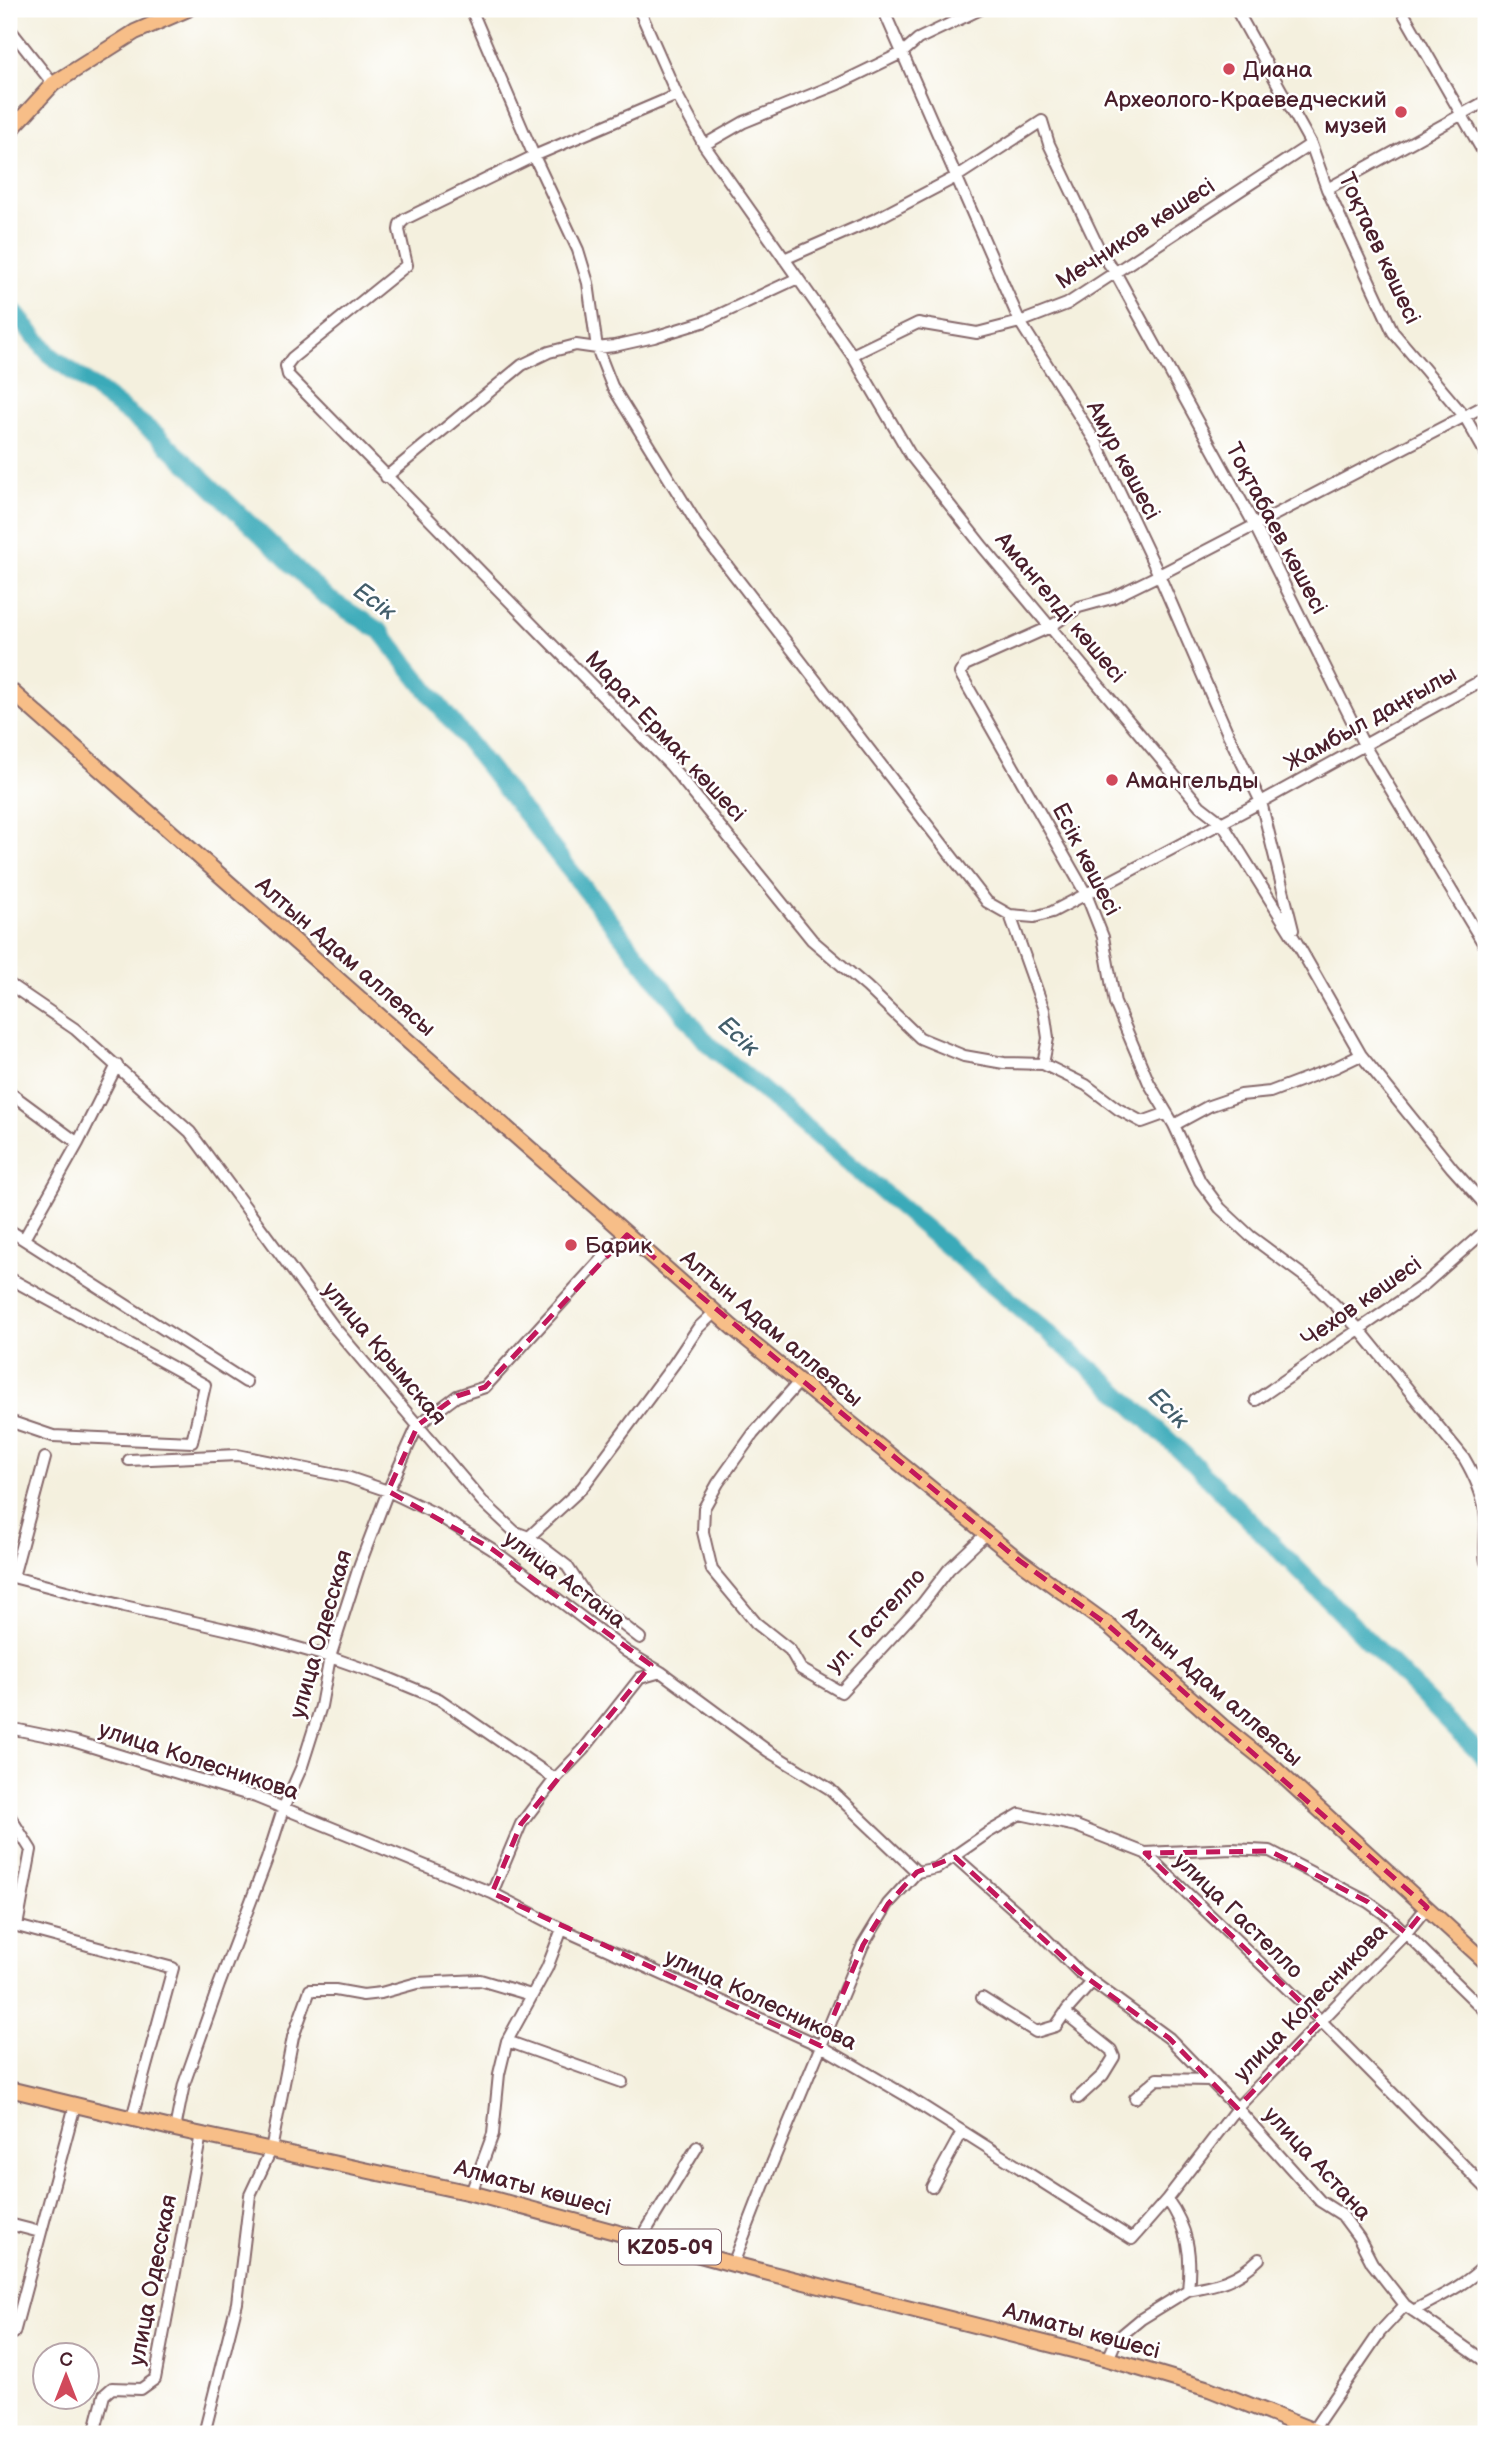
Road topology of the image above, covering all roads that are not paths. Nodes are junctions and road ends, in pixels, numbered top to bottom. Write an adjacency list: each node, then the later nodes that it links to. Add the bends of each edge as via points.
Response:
1 (188, 9): 10 (main road, via 135,32)
2 (471, 9): 17 (street)
3 (639, 9): 11 (street, Амангелді көшесі)
4 (883, 9): 9 (street, Амур көшесі)
5 (981, 9): 9 (street, via 918,39)
6 (1236, 9): 15 (street, Тоқтаев көшесі)
7 (1401, 9): 13 (street)
8 (9, 28): 10 (street)
9 (902, 53): 16 (street, via 744,122); 19 (street, Амур көшесі)
10 (53, 84): 14 (main road)
11 (677, 95): 16 (street, Амангелді көшесі); 17 (street)
12 (1486, 101): 13 (street)
13 (1461, 114): 18 (street); 20 (street)
14 (9, 132)
15 (1311, 144): 20 (street, Тоқтаев көшесі); 22 (street, Мечников көшесі)
16 (704, 145): 21 (street, Амангелді көшесі)
17 (534, 156): 25 (street, via 578,250 588,283); 30 (street, Марат Ермак көшесі, via 405,219 400,230 407,265 286,366 288,375)
18 (1486, 157)
19 (956, 177): 21 (street); 22 (street, Тоқтабаев көшесі, via 1042,121 1054,156 1101,253); 24 (street, Амур көшесі)
20 (1327, 190): 28 (street, Тоқтаев көшесі, via 1394,332)
21 (784, 259): 23 (street, Амангелді көшесі)
22 (1115, 272): 24 (street, Мечников көшесі, via 1067,304); 31 (street, Тоқтабаев көшесі)
23 (798, 278): 25 (street, via 706,321); 26 (street, Амангелді көшесі)
24 (1020, 321): 26 (street, Мечников көшесі, via 977,332 918,323); 32 (street, Амур көшесі, via 1097,443)
25 (597, 348): 30 (street, via 576,345 522,365); 40 (street, via 612,386 705,537 987,902)
26 (852, 355): 33 (street, Амангелді көшесі, via 911,456)
27 (1486, 405): 28 (street)
28 (1465, 417): 29 (street, Тоқтаев көшесі); 31 (street)
29 (1486, 454)
30 (386, 477): 45 (street, Марат Ермак көшесі, via 671,765 812,940 920,1038 964,1056)
31 (1255, 526): 32 (street); 36 (street, Тоқтабаев көшесі)
32 (1159, 575): 33 (street, via 1112,598 1079,607); 37 (street, Амур көшесі)
33 (1050, 627): 38 (street, Амангелді көшесі, via 1200,806); 39 (street, Есік көшесі, via 965,665 960,673)
34 (1486, 678): 36 (street, Жамбыл даңғылы)
35 (9, 688): 54 (main road, Алтын Адам аллеясы)
36 (1364, 745): 37 (street, Жамбыл даңғылы); 42 (street, Тоқтабаев көшесі)
37 (1261, 802): 38 (street, Жамбыл даңғылы); 41 (street, Амур көшесі)
38 (1222, 823): 39 (street, Жамбыл даңғылы); 41 (street, Амангелді көшесі)
39 (1086, 894): 40 (street, Жамбыл даңғылы, via 1034,917); 48 (street, Есік көшесі, via 1103,937 1115,1003)
40 (1010, 915): 45 (street, via 1044,1010 1048,1038)
41 (1297, 943): 44 (street, Амангелді көшесі)
42 (1486, 948)
43 (9, 984): 46 (street, улица Крымская, via 75,1029)
44 (1361, 1055): 49 (street, via 1270,1092 1241,1095 1209,1106); 51 (street, Амангелді көшесі)
45 (1044, 1064): 48 (street, via 1142,1122)
46 (117, 1065): 50 (street); 63 (street, улица Крымская, via 190,1132 334,1327)
47 (9, 1092): 50 (street)
48 (1167, 1114): 49 (street, Есік көшесі)
49 (1174, 1125): 58 (street, Есік көшесі, via 1200,1181 1220,1208 1312,1282)
50 (78, 1143): 55 (street)
51 (1486, 1206)
52 (9, 1230): 55 (street)
53 (1486, 1230): 58 (street, Чехов көшесі, via 1424,1284)
54 (627, 1235): 57 (main road, Алтын Адам аллеясы); 63 (street, улица Одесская, via 485,1387 457,1396)
55 (24, 1239): 59 (street)
56 (9, 1278): 62 (street, via 205,1385 192,1442 53,1436)
57 (715, 1312): 60 (main road, Алтын Адам аллеясы); 68 (street, via 698,1328 582,1488)
58 (1359, 1329): 61 (street, Чехов көшесі); 69 (street, Есік көшесі, via 1475,1477 1486,1513)
59 (246, 1382)
60 (799, 1382): 67 (main road, Алтын Адам аллеясы); 67 (street, ул. Гастелло, via 752,1434 718,1483 704,1508 704,1532 712,1570 756,1623 790,1650 801,1669 841,1692 949,1569)
61 (1256, 1400)
62 (9, 1421)
63 (418, 1425): 66 (street, улица Одесская); 68 (street, улица Крымская, via 482,1501 515,1532)
64 (45, 1458): 70 (street)
65 (129, 1460): 66 (street, улица Астана, via 237,1455 347,1477)
66 (388, 1491): 72 (street, улица Одесская); 73 (street, улица Астана, via 492,1549 627,1652)
67 (986, 1534): 82 (main road, Алтын Адам аллеясы, via 1108,1625)
68 (529, 1536): 71 (street, улица Крымская, via 567,1566 588,1598)
69 (1486, 1562)
70 (11, 1577): 72 (street)
71 (640, 1638)
72 (330, 1657): 75 (street, via 439,1699); 76 (street, улица Одесская, via 321,1706)
73 (661, 1672): 75 (street, via 640,1678); 80 (street, улица Астана, via 768,1751 830,1789)
74 (9, 1728): 76 (street, улица Колесникова, via 73,1741)
75 (555, 1779): 81 (street, via 521,1824)
76 (283, 1809): 81 (street, улица Колесникова); 102 (street, улица Одесская, via 184,2084)
77 (9, 1815): 101 (street, via 31,1850 17,1926 173,1968)
78 (1144, 1853): 79 (street, улица Гастелло, via 1076,1826 1020,1814); 84 (street, via 1270,1851 1368,1902); 91 (street, улица Гастелло)
79 (955, 1857): 80 (street, via 937,1868); 86 (street, улица Астана)
80 (917, 1872): 93 (street, via 888,1904 863,1945)
81 (492, 1893): 83 (street, улица Колесникова)
82 (1427, 1907): 84 (street, улица Колесникова); 85 (main road, Алтын Адам аллеясы)
83 (562, 1929): 87 (street); 93 (street, улица Колесникова)
84 (1406, 1933): 89 (street); 91 (street, улица Колесникова)
85 (1486, 1962)
86 (1093, 1982): 90 (street); 94 (street, улица Астана, via 1169,2038)
87 (531, 1995): 92 (street); 106 (street, via 480,1980 417,1983 363,1995 310,1990 293,2037)
88 (982, 1998): 90 (street, via 1037,2032 1056,2026)
89 (1486, 2012)
90 (1065, 2013): 97 (street, via 1114,2057 1103,2075)
91 (1321, 2021): 100 (street, улица Колесникова); 108 (street, улица Гастелло)
92 (507, 2041): 95 (street); 109 (street, via 493,2134)
93 (821, 2046): 103 (street, улица Колесникова); 115 (street)
94 (1210, 2080): 98 (street, via 1157,2079); 100 (street, улица Астана)
95 (622, 2082)
96 (9, 2089): 99 (main road, Алматы көшесі / KZ05-09)
97 (1078, 2098)
98 (1135, 2098)
99 (75, 2105): 101 (main road, Алматы көшесі / KZ05-09); 112 (street)
100 (1237, 2108): 110 (street, улица Колесникова); 118 (street, улица Астана, via 1320,2201 1342,2215 1371,2263)
101 (132, 2118): 102 (main road, Алматы көшесі / KZ05-09)
102 (175, 2129): 104 (main road, Алматы көшесі / KZ05-09)
103 (962, 2132): 107 (street); 110 (street, улица Колесникова, via 1132,2239)
104 (201, 2134): 106 (main road, Алматы көшесі / KZ05-09); 123 (street, улица Одесская, via 155,2379 141,2389 112,2388 104,2395)
105 (697, 2147): 113 (street)
106 (271, 2150): 109 (main road, Алматы көшесі / KZ05-09); 124 (street, via 250,2194 237,2303)
107 (932, 2187)
108 (1486, 2188)
109 (471, 2193): 113 (main road, Алматы көшесі / KZ05-09)
110 (1167, 2199): 117 (street, via 1180,2216 1187,2239)
111 (9, 2224): 112 (street)
112 (40, 2232): 119 (street)
113 (641, 2239): 115 (main road, Алматы көшесі / KZ05-09)
114 (1259, 2259): 117 (street, via 1233,2280)
115 (733, 2264): 120 (main road, Алматы көшесі / KZ05-09)
116 (1486, 2264): 118 (street, via 1454,2290)
117 (1188, 2290): 120 (street, via 1117,2339)
118 (1409, 2308): 121 (street, улица Астана); 122 (street, via 1380,2332)
119 (12, 2332)
120 (1108, 2359): 122 (main road, Алматы көшесі / KZ05-09, via 1209,2389)
121 (1486, 2362)
122 (1318, 2432)
123 (94, 2434)
124 (204, 2434)

